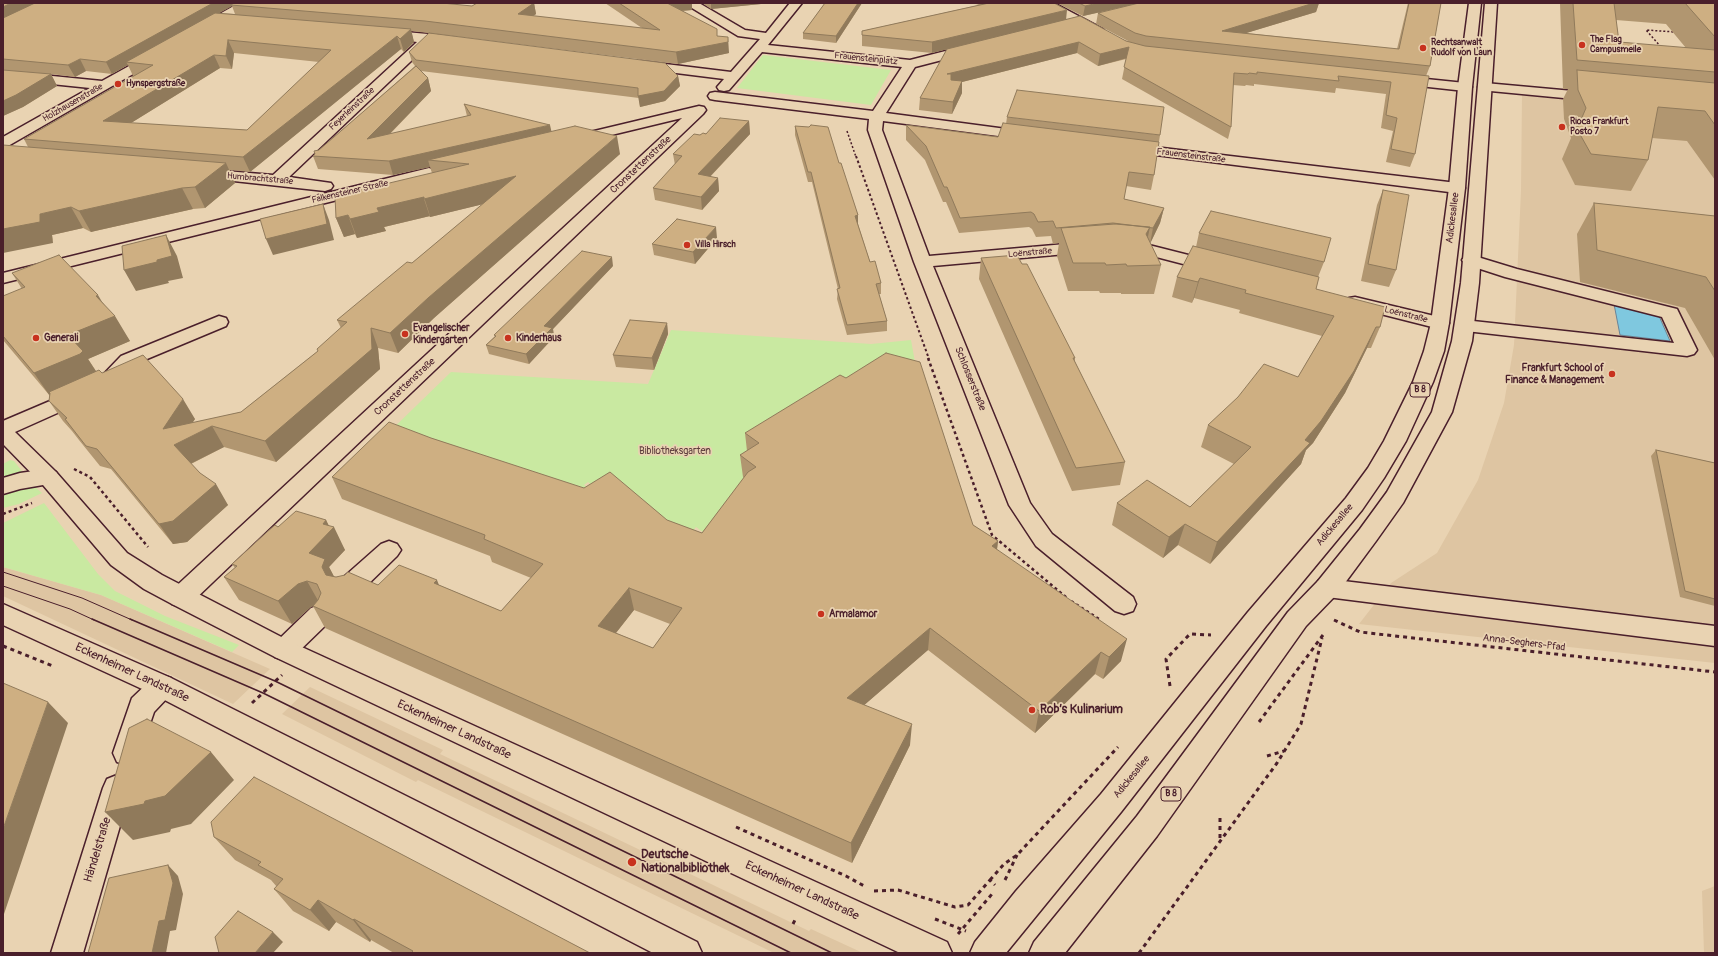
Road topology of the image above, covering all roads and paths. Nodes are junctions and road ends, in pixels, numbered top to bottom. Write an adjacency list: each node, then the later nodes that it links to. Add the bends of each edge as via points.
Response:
1 (248, 3): 8 (street)
2 (691, 3): 15 (street, via 742,33)
3 (796, 3): 15 (street)
4 (1045, 3): 10 (street)
5 (1475, 3): 29 (street, Adickesallee / B 8)
6 (1491, 3): 30 (street, Adickesallee / B 8)
7 (1095, 19): 10 (street)
8 (219, 20): 9 (street); 14 (street)
9 (242, 22)
10 (1081, 22): 11 (street); 16 (street)
11 (1065, 26)
12 (1677, 32): 22 (path, via 1646,30)
13 (374, 34): 17 (street)
14 (192, 35)
15 (769, 36): 20 (street)
16 (1108, 37)
17 (428, 38): 18 (street); 40 (street, Feyerleinstraße)
18 (467, 43)
19 (987, 45): 24 (street)
20 (759, 48): 24 (street, Frauensteinplatz); 26 (street)
21 (165, 50): 28 (street, Holzhausenstraße)
22 (1664, 52)
23 (632, 63): 26 (street)
24 (910, 64): 32 (street, Frauensteinplatz)
25 (3, 75): 28 (street)
26 (734, 76): 32 (street, via 715,96)
27 (1381, 78): 29 (street)
28 (105, 84): 36 (street, Holzhausenstraße)
29 (1465, 87): 42 (street, Adickesallee / B 8)
30 (1485, 87): 31 (street); 43 (street, Adickesallee / B 8)
31 (1607, 98)
32 (877, 116): 34 (street); 44 (street, Schlosserstraße, via 875,130)
33 (846, 128): 65 (path, via 992,536 1066,597)
34 (1043, 138)
35 (562, 142): 60 (street, Cronstettenstraße, via 699,110)
36 (3, 143)
37 (1113, 146): 42 (street, Frauensteinstraße)
38 (440, 171): 46 (street, Falkensteiner Straße)
39 (184, 173): 40 (street, Humbrachtstraße)
40 (277, 180): 41 (street, Humbrachtstraße)
41 (325, 186)
42 (1457, 188): 49 (street, Adickesallee / B 8)
43 (1471, 260): 50 (street, Adickesallee / B 8); 50 (street, via 1511,273 1670,313 1687,350)
44 (923, 262): 45 (street, Loënstraße, via 1106,246 1141,248); 61 (street, Schlosserstraße, via 1020,505 1044,540)
45 (1226, 270)
46 (3, 278)
47 (1342, 299): 49 (street, Loënstraße)
48 (218, 322): 51 (street, via 128,360 104,385)
49 (1440, 323): 88 (street, Adickesallee / B 8, via 1423,382 1395,441 1354,504 1257,619 1116,797)
50 (1464, 326): 58 (street, Adickesallee / B 8, via 1442,412 1395,497)
51 (3, 429)
52 (3, 432): 53 (street, Eckenheimer Landstraße)
53 (48, 477): 54 (street); 60 (street, Eckenheimer Landstraße, via 119,559)
54 (3, 486)
55 (36, 502): 56 (path)
56 (3, 514)
57 (389, 550): 59 (street)
58 (1327, 588): 68 (street); 91 (street, Adickesallee / B 8, via 1297,619 1147,826)
59 (348, 589)
60 (181, 597): 69 (street, Eckenheimer Landstraße)
61 (1124, 604)
62 (3, 614): 71 (street, Eckenheimer Landstraße)
63 (320, 615): 69 (street)
64 (1334, 620): 70 (path, Anna-Seghers-Pfad, via 1360,632)
65 (1102, 621)
66 (1218, 635): 72 (path, via 1190,634 1166,659)
67 (1323, 635): 75 (path, via 1301,724)
68 (1715, 636)
69 (286, 660): 73 (path); 87 (street, Eckenheimer Landstraße, via 592,794)
70 (1715, 672)
71 (162, 686): 89 (street, Händelstraße, via 142,706); 90 (street, Eckenheimer Landstraße)
72 (1170, 691)
73 (248, 707)
74 (1119, 746): 79 (path)
75 (1284, 751): 76 (path); 78 (path)
76 (1267, 756)
77 (1220, 818): 78 (path)
78 (1220, 840): 92 (path)
79 (1017, 855): 80 (path, via 1004,864); 81 (path)
80 (990, 880): 82 (path); 84 (path, via 968,905 955,907 898,890 874,891)
81 (1002, 883)
82 (995, 885)
83 (993, 893): 86 (path)
84 (880, 894)
85 (931, 917): 86 (path)
86 (962, 929): 87 (path); 88 (path)
87 (946, 944)
88 (991, 947)
89 (67, 953)
90 (686, 953)
91 (1045, 953)
92 (1139, 953)

